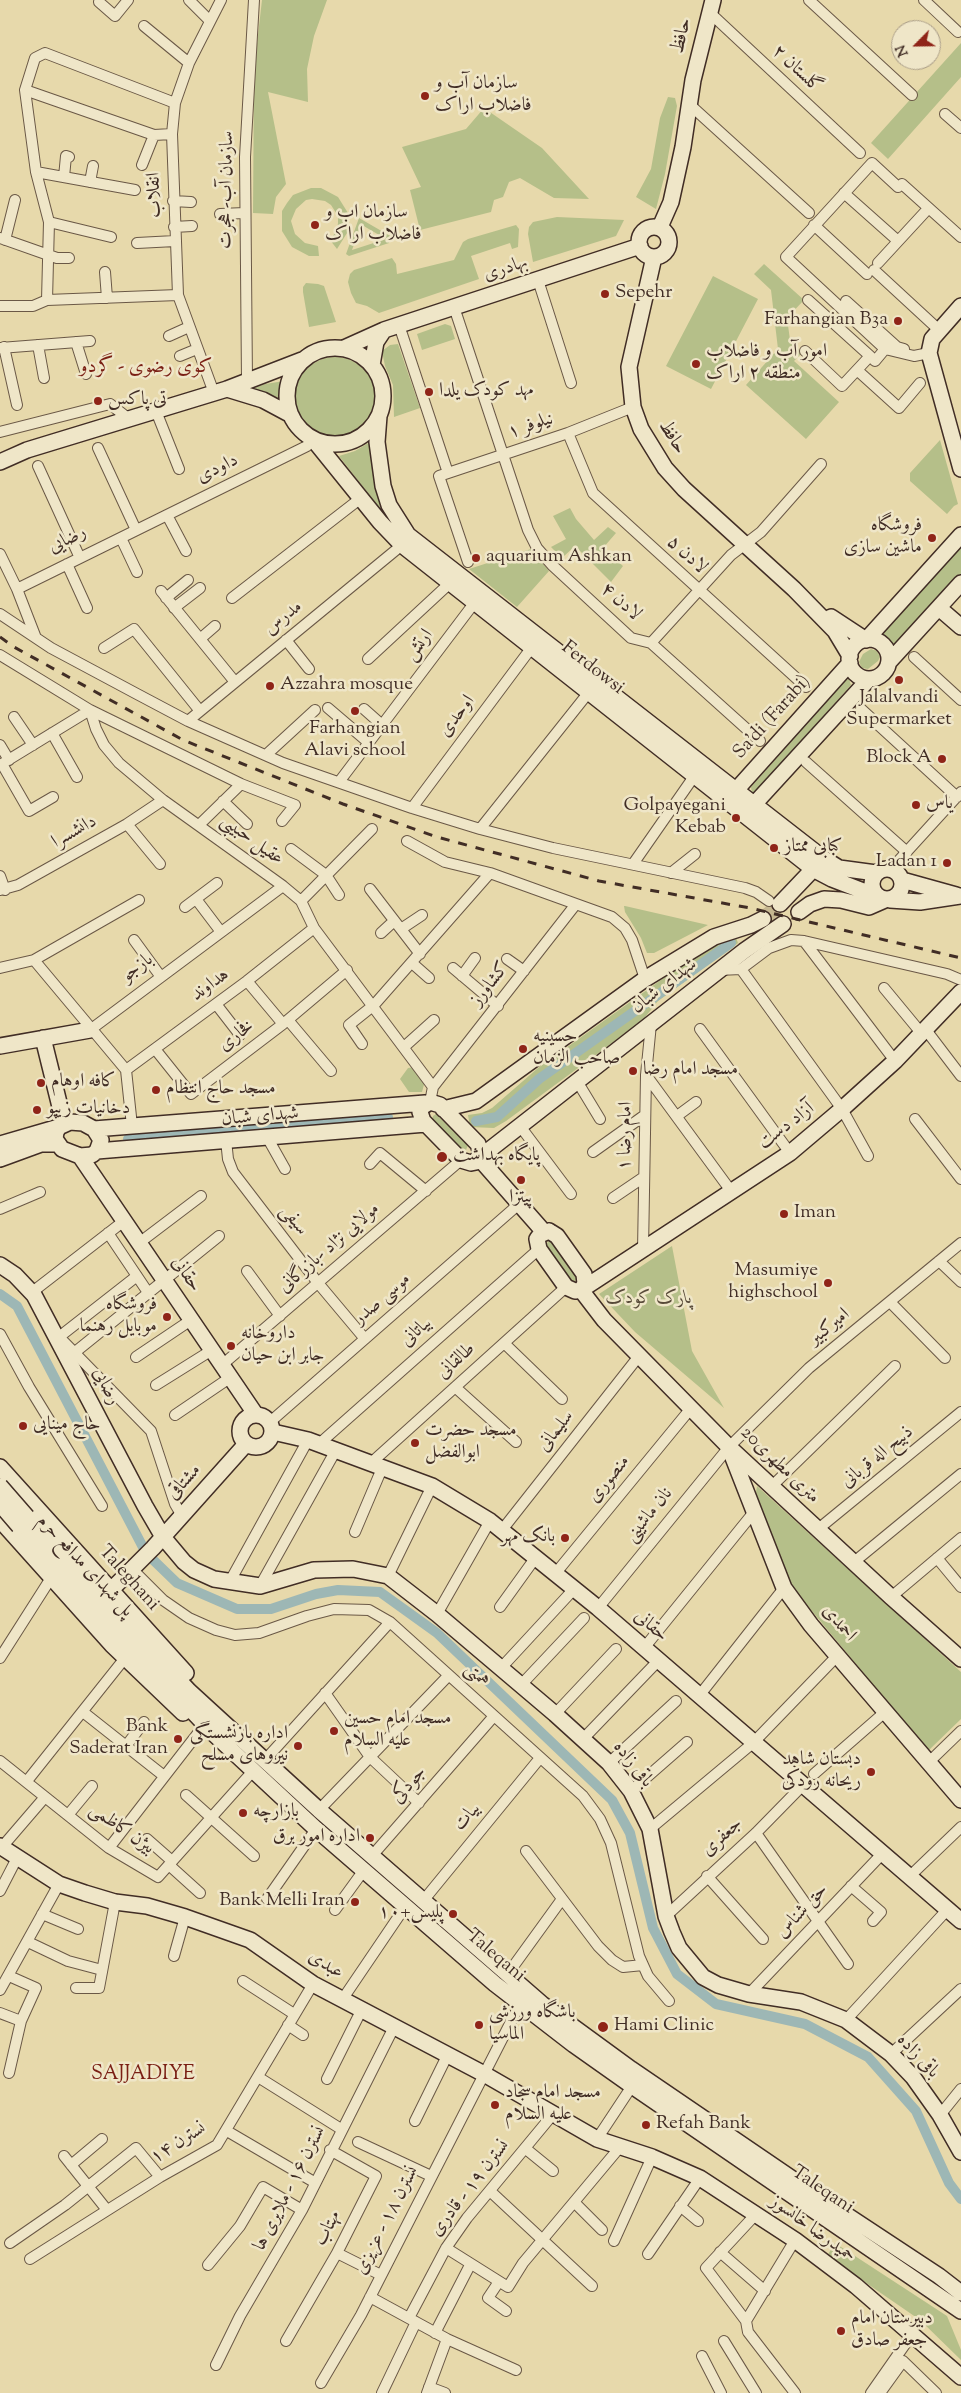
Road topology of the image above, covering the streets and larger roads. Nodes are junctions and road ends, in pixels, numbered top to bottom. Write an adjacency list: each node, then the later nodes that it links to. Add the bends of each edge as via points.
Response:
1 (128, 0): 7 (street, via 115,16)
2 (189, 0): 9 (street)
3 (221, 0): 9 (street, انقلاب)
4 (254, 0): 34 (street, سازمان آب- هجرت)
5 (809, 0): 14 (street)
6 (924, 0): 11 (street)
7 (99, 2)
8 (711, 6): 16 (street, حافظ); 21 (street, گلستان ۲)
9 (210, 21): 12 (street, انقلاب)
10 (144, 26): 12 (street)
11 (958, 32)
12 (190, 63): 15 (street, انقلاب)
13 (25, 90): 15 (street, via 34,58 45,53); 20 (street); 25 (street)
14 (912, 95)
15 (174, 103): 19 (street, انقلاب)
16 (689, 104): 35 (street); 41 (street, حافظ, via 671,202)
17 (945, 114): 18 (street)
18 (961, 128)
19 (172, 134): 20 (street); 31 (street, انقلاب)
20 (154, 135): 23 (street)
21 (860, 153)
22 (69, 157): 26 (street, via 66,156)
23 (142, 165)
24 (93, 166): 27 (street)
25 (36, 172): 26 (street); 37 (street)
26 (64, 177): 27 (street)
27 (90, 182): 28 (street)
28 (135, 190)
29 (844, 193): 38 (street); 43 (street, via 872,163); 46 (street)
30 (15, 200): 44 (street)
31 (173, 202): 32 (street); 40 (street, انقلاب)
32 (191, 202)
33 (925, 212): 46 (street)
34 (245, 213): 36 (street); 85 (street, سازمان آب- هجرت)
35 (809, 213)
36 (220, 214)
37 (49, 222): 42 (street); 49 (street)
38 (814, 225): 52 (street); 59 (street, via 786,257)
39 (192, 226): 40 (street)
40 (174, 227): 45 (street, انقلاب)
41 (660, 227): 48 (street, via 651,226 643,230); 50 (street, via 668,233 669,247)
42 (111, 237)
43 (961, 237)
44 (3, 239): 49 (street)
45 (175, 241): 47 (street); 55 (street, انقلاب)
46 (898, 241): 52 (street)
47 (137, 243)
48 (640, 246): 50 (street, via 645,254); 54 (street, بهادری)
49 (50, 255): 51 (street); 57 (street)
50 (654, 257): 90 (street, حافظ, via 629,366)
51 (69, 258)
52 (873, 269): 67 (street)
53 (105, 272): 56 (street)
54 (538, 280): 62 (street, بهادری); 86 (street)
55 (178, 296): 56 (street); 65 (street, انقلاب)
56 (107, 298): 57 (street)
57 (47, 300): 60 (street, via 33,306)
58 (808, 300): 63 (street)
59 (843, 303): 63 (street); 75 (street); 77 (street, via 897,347)
60 (0, 306)
61 (961, 306): 67 (street)
62 (454, 307): 64 (street, بهادری); 102 (street, لادن ۴)
63 (828, 318): 79 (street)
64 (399, 325): 66 (street, بهادری); 108 (street)
65 (189, 327): 68 (street); 74 (street, انقلاب)
66 (384, 330): 73 (street, بهادری); 81 (street, via 376,342)
67 (939, 330): 77 (street)
68 (169, 336)
69 (90, 341): 70 (street)
70 (76, 342): 71 (street); 83 (street)
71 (38, 345): 72 (street); 84 (street)
72 (2, 348): 89 (street)
73 (344, 348): 80 (street, via 322,349); 81 (street, via 360,354)
74 (197, 349): 78 (street); 88 (street, انقلاب)
75 (885, 349): 77 (street, via 914,356); 79 (street, via 875,360)
76 (805, 351): 82 (street, via 842,386)
77 (924, 354): 98 (street)
78 (180, 356)
79 (870, 356): 82 (street)
80 (302, 360): 85 (street); 94 (street, via 288,384 287,398)
81 (372, 365): 92 (street, via 380,376 383,390)
82 (857, 370): 87 (street, via 899,408)
83 (86, 374)
84 (44, 378)
85 (247, 380): 88 (street)
86 (571, 383)
87 (920, 384)
88 (220, 391): 91 (street); 94 (street, via 263,400 291,415)
89 (17, 405)
90 (633, 407): 96 (street, نیلوفر ۱); 114 (street, حافظ, via 640,428 665,468)
91 (156, 410): 93 (street); 106 (street)
92 (379, 416): 97 (street, via 365,433 351,441 334,444); 177 (street, Ferdowsi, via 377,442 383,486 389,505 408,535)
93 (129, 419): 95 (street, via 110,404); 100 (street)
94 (296, 424): 97 (street)
95 (5, 428)
96 (568, 433): 102 (street, نیلوفر ۱); 128 (street, لادن ۵, via 593,493)
97 (313, 439): 109 (street, Ferdowsi); 110 (street, داودی, via 307,446)
98 (958, 442): 107 (street)
99 (98, 448): 111 (street)
100 (27, 450): 101 (street); 103 (street)
101 (0, 453)
102 (503, 454): 108 (street, نیلوفر ۱); 141 (street, لادن ۴, via 537,548 552,566 631,638)
103 (0, 462)
104 (821, 464): 114 (street, via 761,532)
105 (38, 466): 118 (street)
106 (179, 469)
107 (961, 469)
108 (444, 474): 119 (street)
109 (361, 498): 115 (street, Ferdowsi); 129 (street)
110 (167, 515): 111 (street, داودی); 116 (street)
111 (136, 530): 113 (street, رضایی)
112 (961, 535): 140 (street)
113 (121, 538): 118 (street, رضایی); 121 (street)
114 (744, 543): 127 (street, حافظ); 128 (street)
115 (402, 544): 123 (street, Ferdowsi); 139 (street, مدرس)
116 (186, 551)
117 (0, 554): 126 (street)
118 (80, 558): 120 (street, رضایی)
119 (468, 562)
120 (67, 564): 126 (street, رضایی); 131 (street)
121 (137, 572)
122 (188, 580): 132 (street, via 163,594)
123 (450, 583): 130 (street, Ferdowsi); 147 (street)
124 (961, 583): 133 (street)
125 (200, 588): 132 (street)
126 (17, 589): 137 (street)
127 (794, 589): 140 (street); 146 (street, via 835,631)
128 (698, 591): 141 (street); 152 (street, لادن ۵)
129 (232, 598)
130 (474, 602): 142 (street, Ferdowsi); 163 (street, ارتش)
131 (87, 608)
132 (174, 608): 138 (street)
133 (939, 608): 136 (street); 148 (street)
134 (0, 614): 137 (street)
135 (215, 626): 138 (street)
136 (961, 627)
137 (36, 638): 162 (street)
138 (200, 639): 151 (street)
139 (286, 640): 149 (street); 151 (street, مدرس)
140 (866, 640): 146 (street, via 856,645); 148 (street, via 876,641 885,647)
141 (651, 643): 165 (street, لادن ۴)
142 (532, 647): 153 (street, Ferdowsi); 181 (street, اوحدی)
143 (104, 648): 160 (street, via 134,629)
144 (1, 657): 158 (street)
145 (914, 657): 154 (street)
146 (850, 659): 150 (street, via 857,674); 177 (street, Sa'di (Farabi))
147 (368, 660)
148 (889, 662): 150 (street, via 882,674)
149 (309, 669)
150 (870, 679): 182 (street)
151 (235, 682): 160 (street, مدرس)
152 (806, 688)
153 (589, 692): 172 (street, Ferdowsi); 187 (street)
154 (961, 700)
155 (328, 708): 166 (street)
156 (364, 709): 163 (street)
157 (861, 709): 176 (street)
158 (90, 710): 164 (street); 175 (street); 179 (street, عقیل حبیبی, via 96,729 109,751)
159 (315, 710): 169 (street)
160 (200, 711): 162 (street, مدرس)
161 (14, 717): 167 (street)
162 (188, 721): 169 (street)
163 (382, 725): 166 (street, ارتش)
164 (52, 734): 167 (street); 173 (street)
165 (760, 741)
166 (368, 743): 174 (street, ارتش)
167 (33, 745): 171 (street)
168 (0, 746): 171 (street)
169 (266, 755): 174 (street)
170 (806, 762): 191 (street)
171 (4, 763): 178 (street, via 29,811)
172 (695, 775): 177 (street, Ferdowsi); 194 (street)
173 (78, 777)
174 (338, 782): 181 (street)
175 (240, 784): 180 (street); 183 (street, via 295,805)
176 (959, 794): 191 (street)
177 (732, 796): 182 (street, Ferdowsi)
178 (54, 797)
179 (163, 800): 184 (street, دانشسرا); 186 (street, عقیل حبیبی)
180 (223, 801): 185 (street); 186 (street)
181 (412, 808): 187 (street)
182 (749, 810): 195 (street, Ferdowsi)
183 (282, 821)
184 (127, 824): 193 (street); 203 (street, دانشسرا, via 18,885)
185 (247, 824)
186 (199, 825): 202 (street, عقیل حبیبی)
187 (480, 829): 194 (street)
188 (372, 830): 200 (street)
189 (407, 841): 196 (street, via 445,862)
190 (290, 849): 200 (street)
191 (907, 852): 198 (street)
192 (694, 854): 197 (street)
193 (160, 864)
194 (633, 864): 197 (street)
195 (813, 868): 198 (street, Ferdowsi); 208 (street, Ferdowsi); 211 (street)
196 (490, 873): 212 (street); 224 (street)
197 (671, 873): 211 (street, via 744,888)
198 (890, 874): 206 (street, Ferdowsi); 208 (street, via 901,890 895,898); 208 (street, via 871,881)
199 (0, 876): 203 (street)
200 (326, 876): 205 (street); 210 (street)
201 (217, 883): 207 (street)
202 (283, 886): 210 (street, عقیل حبیبی); 220 (street, بازجو)
203 (2, 890)
204 (370, 890): 218 (street)
205 (339, 895)
206 (960, 896): 208 (street, Ferdowsi, via 920,902)
207 (196, 899): 213 (street); 220 (street)
208 (883, 899): 214 (street, via 869,907 824,899)
209 (139, 900): 227 (street)
210 (301, 901): 219 (street, عقیل حبیبی)
211 (774, 902)
212 (576, 904): 234 (street, کشاورز); 238 (street, via 612,917 625,928)
213 (185, 907)
214 (798, 912)
215 (422, 915): 218 (street)
216 (763, 919): 238 (street, شهدای شبان, via 714,937)
217 (783, 924): 233 (street, شهدای شبان)
218 (397, 925): 221 (street); 224 (street)
219 (314, 928): 232 (street, عقیل حبیبی); 240 (street, هداوند)
220 (221, 932): 235 (street, بازجو)
221 (381, 932)
222 (134, 940): 235 (street)
223 (804, 941): 231 (street, via 778,943); 239 (street); 258 (street)
224 (420, 954): 228 (street)
225 (475, 958): 236 (street)
226 (507, 959): 234 (street)
227 (34, 960): 229 (street); 250 (street)
228 (412, 963): 237 (street); 244 (street)
229 (0, 968)
230 (453, 968): 236 (street)
231 (741, 969): 233 (street); 266 (street)
232 (347, 970): 244 (street, عقیل حبیبی); 247 (street, فخاری)
233 (719, 970): 248 (street, شهدای شبان)
234 (524, 971): 245 (street, کشاورز)
235 (162, 976): 250 (street, بازجو)
236 (462, 976): 245 (street)
237 (429, 978)
238 (645, 979): 264 (street, شهدای شبان, via 476,1102)
239 (961, 980)
240 (247, 981): 243 (street, هداوند); 247 (street)
241 (884, 988): 251 (street)
242 (961, 992): 251 (street, آزاد دست)
243 (216, 1004): 252 (street); 257 (street, هداوند)
244 (374, 1005): 254 (street, via 349,1025); 256 (street, عقیل حبیبی)
245 (498, 1006): 264 (street, کشاورز)
246 (434, 1020): 256 (street)
247 (285, 1022): 257 (street, فخاری, via 191,1094); 260 (street)
248 (651, 1024): 261 (street, امام رضا ۱); 263 (street, شهدای شبان)
249 (700, 1029): 282 (street)
250 (90, 1030): 253 (street, بازجو); 259 (street)
251 (924, 1032): 258 (street, آزاد دست); 262 (street)
252 (240, 1035)
253 (43, 1038): 255 (street, بازجو); 272 (street)
254 (362, 1044)
255 (0, 1046)
256 (404, 1047): 264 (street, عقیل حبیبی)
257 (155, 1049): 259 (street, هداوند)
258 (895, 1061): 266 (street, آزاد دست)
259 (126, 1070): 273 (street)
260 (331, 1071)
261 (646, 1075): 267 (street, امام رضا ۱); 268 (street)
262 (961, 1076)
263 (577, 1081): 269 (street); 274 (street, شهدای شبان)
264 (433, 1100): 271 (street, via 420,1112); 273 (street, شهدای شبان); 285 (street, via 478,1144)
265 (696, 1102): 268 (street)
266 (842, 1110): 282 (street, آزاد دست); 284 (street)
267 (645, 1115): 281 (street); 290 (street, امام رضا ۱)
268 (676, 1116): 293 (street)
269 (600, 1119)
270 (916, 1119): 291 (street)
271 (426, 1124): 276 (street, شهدای شبان); 287 (street)
272 (61, 1125): 275 (street, via 76,1122); 278 (street); 279 (street, via 56,1132)
273 (132, 1126): 275 (street, شهدای شبان)
274 (520, 1126): 285 (street, شهدای شبان); 295 (street)
275 (94, 1129): 280 (street, via 101,1140)
276 (267, 1137): 277 (street, شهدای شبان); 289 (street)
277 (226, 1140): 280 (street, شهدای شبان); 316 (street, سیفی, via 233,1172)
278 (0, 1144)
279 (58, 1144): 283 (street, via 67,1153); 286 (street, via 41,1144)
280 (97, 1151): 283 (street)
281 (593, 1152)
282 (790, 1153): 293 (street, آزاد دست)
283 (80, 1156): 300 (street, حقانی)
284 (868, 1156)
285 (479, 1158): 287 (street, via 471,1164); 298 (street)
286 (0, 1159)
287 (462, 1160): 292 (street, مولایی نژاد -بازرگانی)
288 (370, 1164): 292 (street, via 380,1153)
289 (285, 1168)
290 (644, 1176): 297 (street); 307 (street, امام رضا ۱)
291 (961, 1179)
292 (426, 1191): 316 (street, مولایی نژاد -بازرگانی)
293 (732, 1191): 307 (street, آزاد دست)
294 (40, 1192): 299 (street)
295 (571, 1194)
296 (201, 1196): 304 (street)
297 (612, 1198)
298 (519, 1204): 301 (street); 326 (street, موسی صدر)
299 (0, 1209)
300 (124, 1221): 302 (street); 304 (street, حقانی)
301 (544, 1232): 306 (street, via 537,1239); 309 (street, via 554,1233)
302 (108, 1233): 313 (street); 319 (street)
303 (219, 1236): 314 (street)
304 (139, 1243): 314 (street, حقانی)
305 (961, 1243): 308 (street, امیرکبیر)
306 (539, 1249): 317 (street); 344 (street, بیاتانی)
307 (643, 1250): 311 (street, آزاد دست)
308 (939, 1261): 315 (street); 321 (street, امیرکبیر)
309 (577, 1264): 311 (street); 318 (street, via 586,1278)
310 (1, 1265): 319 (street, رضایی, via 15,1274)
311 (616, 1267): 318 (street, آزاد دست)
312 (247, 1271): 322 (street)
313 (137, 1276): 320 (street); 324 (street)
314 (165, 1281): 320 (street); 323 (street, حقانی)
315 (961, 1282)
316 (318, 1283): 322 (street, مولایی نژاد -بازرگانی); 326 (street, سیفی)
317 (566, 1287): 318 (street); 327 (street, طالقانی)
318 (581, 1290): 332 (street, 20متری مطهری)
319 (31, 1293): 324 (street, رضایی)
320 (149, 1294): 330 (street)
321 (890, 1302): 334 (street); 347 (street, امیرکبیر, via 809,1368)
322 (280, 1316): 336 (street, مولایی نژاد -بازرگانی)
323 (191, 1320): 329 (street, حقانی); 333 (street)
324 (56, 1333): 330 (street); 365 (street, رضایی, via 145,1506)
325 (0, 1334): 328 (street)
326 (365, 1339): 343 (street, موسی صدر)
327 (504, 1343): 338 (street, طالقانی); 339 (street)
328 (9, 1348): 331 (street); 357 (street, via 29,1387)
329 (212, 1350): 336 (street, حقانی); 337 (street)
330 (74, 1352): 359 (street, via 151,1432)
331 (0, 1355)
332 (638, 1356): 340 (street, 20متری مطهری); 361 (street, سلیمانی)
333 (136, 1357)
334 (945, 1358)
335 (895, 1366): 354 (street)
336 (226, 1371): 342 (street, مولایی نژاد -بازرگانی); 343 (street, حقانی)
337 (156, 1385)
338 (456, 1387): 345 (street); 349 (street, طالقانی)
339 (562, 1399)
340 (692, 1407): 347 (street, 20متری مطهری); 370 (street, منصوری)
341 (961, 1412): 362 (street, ذبیح اله قربانی)
342 (175, 1415)
343 (266, 1423): 344 (street, حقانی); 346 (street, via 269,1442 261,1447); 346 (street, via 248,1417 242,1424 241,1437)
344 (314, 1442): 348 (street, حقانی); 373 (street, بیاتانی)
345 (516, 1442)
346 (246, 1444): 359 (street, مشتاقی)
347 (729, 1447): 354 (street, 20متری مطهری); 358 (street, احمدی); 381 (street, نان ماشینی)
348 (336, 1450): 349 (street, حقانی); 374 (street)
349 (377, 1465): 353 (street, حقانی); 363 (street)
350 (0, 1467): 355 (street, Taleghani)
351 (961, 1474): 368 (street)
352 (0, 1486): 360 (street, پل شهدای مدافع حرم, bridge)
353 (432, 1486): 361 (street, حقانی); 371 (street)
354 (771, 1487): 362 (street, 20متری مطهری)
355 (24, 1495): 360 (street, via 15,1495 5,1501); 377 (street, Taleghani)
356 (0, 1504): 360 (street, پل شهدای مدافع حرم, bridge)
357 (102, 1506)
358 (754, 1512): 376 (street, احمدی); 385 (street)
359 (182, 1516): 365 (street, مشتاقی)
360 (8, 1522): 372 (street); 396 (street, پل شهدای مدافع حرم)
361 (496, 1526): 366 (street, حقانی); 382 (street, سلیمانی)
362 (817, 1530): 368 (street, 20متری مطهری)
363 (354, 1532)
364 (961, 1538): 367 (street)
365 (158, 1542): 369 (street, مشتاقی); 373 (street, باقی زاده, via 194,1570)
366 (536, 1557): 370 (street, حقانی); 380 (street)
367 (937, 1558): 375 (street); 379 (street)
368 (854, 1562): 379 (street, 20متری مطهری)
369 (135, 1566): 377 (street, مشتاقی); 384 (street, همتی, via 163,1600 189,1618 235,1635 259,1633 334,1610 368,1610)
370 (555, 1574): 378 (street, حقانی)
371 (388, 1576): 374 (street, باقی زاده, via 353,1569 314,1570); 382 (street, باقی زاده)
372 (51, 1578): 388 (street); 389 (street)
373 (229, 1583): 374 (street, باقی زاده)
374 (260, 1586)
375 (961, 1587)
376 (784, 1588): 387 (street, احمدی); 397 (street)
377 (111, 1590): 404 (street, Taleghani, via 198,1686)
378 (574, 1590): 381 (street, حقانی); 392 (street)
379 (891, 1597): 390 (street, 20متری مطهری)
380 (500, 1608)
381 (598, 1608): 385 (street, حقانی)
382 (437, 1614): 392 (street, باقی زاده)
383 (584, 1618): 394 (street)
384 (390, 1622): 393 (street, همتی); 395 (street)
385 (644, 1648): 391 (street, حقانی)
386 (616, 1649): 401 (street)
387 (838, 1655): 400 (street, احمدی); 408 (street)
388 (0, 1658)
389 (125, 1658): 399 (street); 404 (street, via 162,1695)
390 (961, 1659)
391 (658, 1661): 397 (street, حقانی); 406 (street)
392 (501, 1668): 394 (street, باقی زاده)
393 (449, 1675): 402 (street, همتی); 410 (street)
394 (521, 1685): 401 (street, باقی زاده)
395 (325, 1692): 410 (street); 412 (street)
396 (185, 1695): 404 (street, Taleqani)
397 (699, 1696): 408 (street, حقانی)
398 (676, 1701): 414 (street)
399 (82, 1712): 409 (street); 419 (street)
400 (885, 1712): 415 (street, احمدی); 417 (street)
401 (555, 1714): 406 (street, باقی زاده)
402 (494, 1716): 411 (street, همتی); 426 (street, جودکی)
403 (144, 1722): 409 (street)
404 (213, 1728): 412 (street, Taleqani); 416 (street, Taleqani); 418 (street)
405 (961, 1731): 415 (street)
406 (583, 1739): 414 (street, باقی زاده)
407 (686, 1742): 422 (street)
408 (753, 1743): 420 (street, حقانی); 432 (street)
409 (126, 1746): 418 (street)
410 (370, 1757): 426 (street); 427 (street)
411 (540, 1758): 451 (street, بیات); 467 (street, همتی, via 583,1796 600,1820 610,1843 632,1934)
412 (265, 1760): 427 (street, Taleqani)
413 (0, 1761): 419 (street, بیژن کاظمی)
414 (609, 1763): 422 (street, باقی زاده)
415 (928, 1763): 425 (street, احمدی)
416 (253, 1771): 429 (street, بیژن کاظمی); 431 (street, Taleqani)
417 (814, 1774)
418 (164, 1776): 436 (street)
419 (27, 1780): 424 (street, بیژن کاظمی)
420 (803, 1785): 433 (street, جعفری); 438 (street, حقانی)
421 (92, 1786): 428 (street)
422 (631, 1791): 432 (street, باقی زاده)
423 (186, 1795): 429 (street)
424 (45, 1797): 428 (street, بیژن کاظمی); 435 (street)
425 (961, 1800)
426 (419, 1803): 442 (street, جودکی)
427 (319, 1810): 442 (street, Taleqani)
428 (68, 1815): 436 (street, بیژن کاظمی)
429 (212, 1817): 439 (street); 441 (street, بیژن کاظمی)
430 (961, 1827): 444 (street)
431 (316, 1829): 442 (street, Taleqani); 449 (street)
432 (650, 1829): 458 (street, باقی زاده)
433 (756, 1833): 443 (street, جعفری); 459 (street)
434 (147, 1839): 441 (street)
435 (1, 1846): 440 (street, عبدی)
436 (108, 1848): 441 (street, بیژن کاظمی, via 158,1876)
437 (526, 1851): 450 (street)
438 (882, 1854): 444 (street, حقانی); 446 (street, حق شناس)
439 (254, 1856)
440 (16, 1858): 445 (street, عبدی); 447 (street)
441 (170, 1863): 448 (street)
442 (368, 1864): 451 (street, Taleqani); 453 (street, Taleqani); 454 (street, جودکی)
443 (707, 1876): 458 (street, جعفری); 463 (street)
444 (909, 1877): 455 (street, حقانی)
445 (59, 1884): 452 (street, عبدی); 456 (street)
446 (851, 1886): 459 (street, حق شناس); 460 (street, via 881,1912)
447 (0, 1891)
448 (200, 1893)
449 (267, 1899)
450 (562, 1899): 467 (street, via 612,1960 623,1967); 469 (street)
451 (423, 1901): 469 (street, Taleqani)
452 (115, 1902): 457 (street, عبدی); 468 (street)
453 (405, 1907): 477 (street); 479 (street, Taleqani)
454 (335, 1910)
455 (947, 1910): 461 (street, حقانی); 483 (street)
456 (42, 1914): 462 (street); 464 (street)
457 (185, 1916): 465 (street); 472 (street, عبدی, via 250,1940)
458 (666, 1916): 476 (street, باقی زاده, via 679,1948 704,1977 718,1985)
459 (818, 1921): 466 (street); 476 (street, حق شناس)
460 (873, 1921)
461 (961, 1922)
462 (78, 1930)
463 (763, 1939)
464 (28, 1942): 468 (street, via 68,1961); 470 (street)
465 (174, 1956)
466 (848, 1964)
467 (644, 1965): 478 (street, همتی, via 648,1976)
468 (102, 1970): 473 (street, via 99,1988)
469 (507, 1975): 540 (street, Taleqani, via 624,2064)
470 (9, 1976): 475 (street); 484 (street, via 36,1988)
471 (243, 1981): 482 (street)
472 (313, 1984): 477 (street, عبدی); 482 (street, نسترن ۱۴)
473 (76, 1988)
474 (961, 1989): 488 (street)
475 (0, 1990)
476 (749, 1994): 483 (street, باقی زاده, via 801,2002)
477 (342, 2000): 480 (street, عبدی)
478 (669, 2001)
479 (520, 2004): 491 (street, نسترن ۱۸ - عزیزی); 494 (street, Taleqani)
480 (361, 2011): 486 (street, عبدی); 493 (street)
481 (0, 2013): 484 (street)
482 (294, 2014): 485 (street, نسترن ۱۴)
483 (846, 2020): 488 (street, باقی زاده)
484 (21, 2021): 490 (street)
485 (288, 2025): 487 (street); 492 (street, نسترن ۱۴)
486 (394, 2027): 489 (street, عبدی); 499 (street, نسترن ۱۶ - ملایری ها)
487 (303, 2035)
488 (891, 2054): 497 (street, باقی زاده, via 914,2077)
489 (447, 2056): 491 (street, عبدی); 498 (street)
490 (9, 2073)
491 (484, 2074): 496 (street, عبدی); 512 (street, نسترن ۱۸ - عزیزی)
492 (258, 2077): 499 (street); 500 (street, نسترن ۱۴)
493 (327, 2079)
494 (632, 2086): 501 (street); 542 (street, Taleqani)
495 (961, 2088): 497 (street)
496 (554, 2113): 501 (street, عبدی); 505 (street, نسترن ۱۹ - قادری)
497 (940, 2115): 507 (street, باقی زاده)
498 (415, 2121)
499 (341, 2129): 506 (street, نسترن ۱۶ - ملایری ها)
500 (226, 2132): 513 (street, نسترن ۱۴, via 217,2145); 515 (street)
501 (596, 2139): 504 (street, عبدی)
502 (102, 2140): 510 (street)
503 (358, 2142): 512 (street)
504 (620, 2147): 509 (street, حمیدرضا خانسوز); 518 (street)
505 (526, 2149): 511 (street); 517 (street, نسترن ۱۹ - قادری)
506 (330, 2150): 515 (street, نسترن ۱۶ - ملایری ها); 531 (street, مهتاب, via 376,2176)
507 (961, 2152)
508 (64, 2156): 510 (street)
509 (652, 2156): 514 (street, حمیدرضا خانسوز); 526 (street)
510 (71, 2165): 516 (street)
511 (553, 2171)
512 (431, 2176): 536 (street, نسترن ۱۸ - عزیزی)
513 (160, 2177): 516 (street, via 136,2148); 520 (street, نسترن ۱۴)
514 (700, 2178): 519 (street); 522 (street, حمیدرضا خانسوز)
515 (314, 2182): 521 (street, نسترن ۱۶ - ملایری ها)
516 (88, 2187): 520 (street); 528 (street)
517 (490, 2191): 527 (street); 529 (street, نسترن ۱۹ - قادری)
518 (575, 2203): 524 (street); 527 (street)
519 (680, 2206): 523 (street); 532 (street)
520 (107, 2210): 533 (street, نسترن ۱۴)
521 (302, 2210): 534 (street, via 263,2188 240,2226); 552 (street, نسترن ۱۶ - ملایری ها, via 240,2316)
522 (756, 2214): 525 (street, حمیدرضا خانسوز); 530 (street)
523 (698, 2221)
524 (602, 2230)
525 (795, 2240): 539 (street); 547 (street, حمیدرضا خانسوز)
526 (614, 2241)
527 (543, 2242): 537 (street); 538 (street)
528 (10, 2243)
529 (446, 2248): 535 (street); 544 (street, نسترن ۱۹ - قادری)
530 (720, 2252): 539 (street); 545 (street, via 706,2268)
531 (337, 2253): 536 (street); 549 (street, مهتاب)
532 (648, 2254)
533 (30, 2259)
534 (208, 2265)
535 (470, 2265): 537 (street); 546 (street)
536 (381, 2276): 541 (street, نسترن ۱۸ - عزیزی)
537 (503, 2285): 543 (street, via 488,2298)
538 (592, 2286)
539 (764, 2291): 545 (street)
540 (961, 2293)
541 (370, 2297): 544 (street); 555 (street, نسترن ۱۸ - عزیزی)
542 (961, 2310)
543 (506, 2311)
544 (412, 2320): 546 (street); 557 (street, نسترن ۱۹ - قادری)
545 (746, 2321): 561 (street, via 748,2332)
546 (435, 2332): 548 (street)
547 (913, 2333): 554 (street, حمیدرضا خانسوز); 562 (street)
548 (447, 2339): 553 (street); 556 (street)
549 (286, 2341)
550 (724, 2341): 560 (street)
551 (702, 2356): 559 (street)
552 (216, 2365)
553 (516, 2370)
554 (961, 2377)
555 (321, 2383)
556 (428, 2390): 558 (street)
557 (382, 2393)
558 (445, 2393)
559 (721, 2393)
560 (756, 2393)
561 (795, 2393)
562 (871, 2393)
563 (880, 2393): 564 (street, via 903,2361)
564 (936, 2393)

